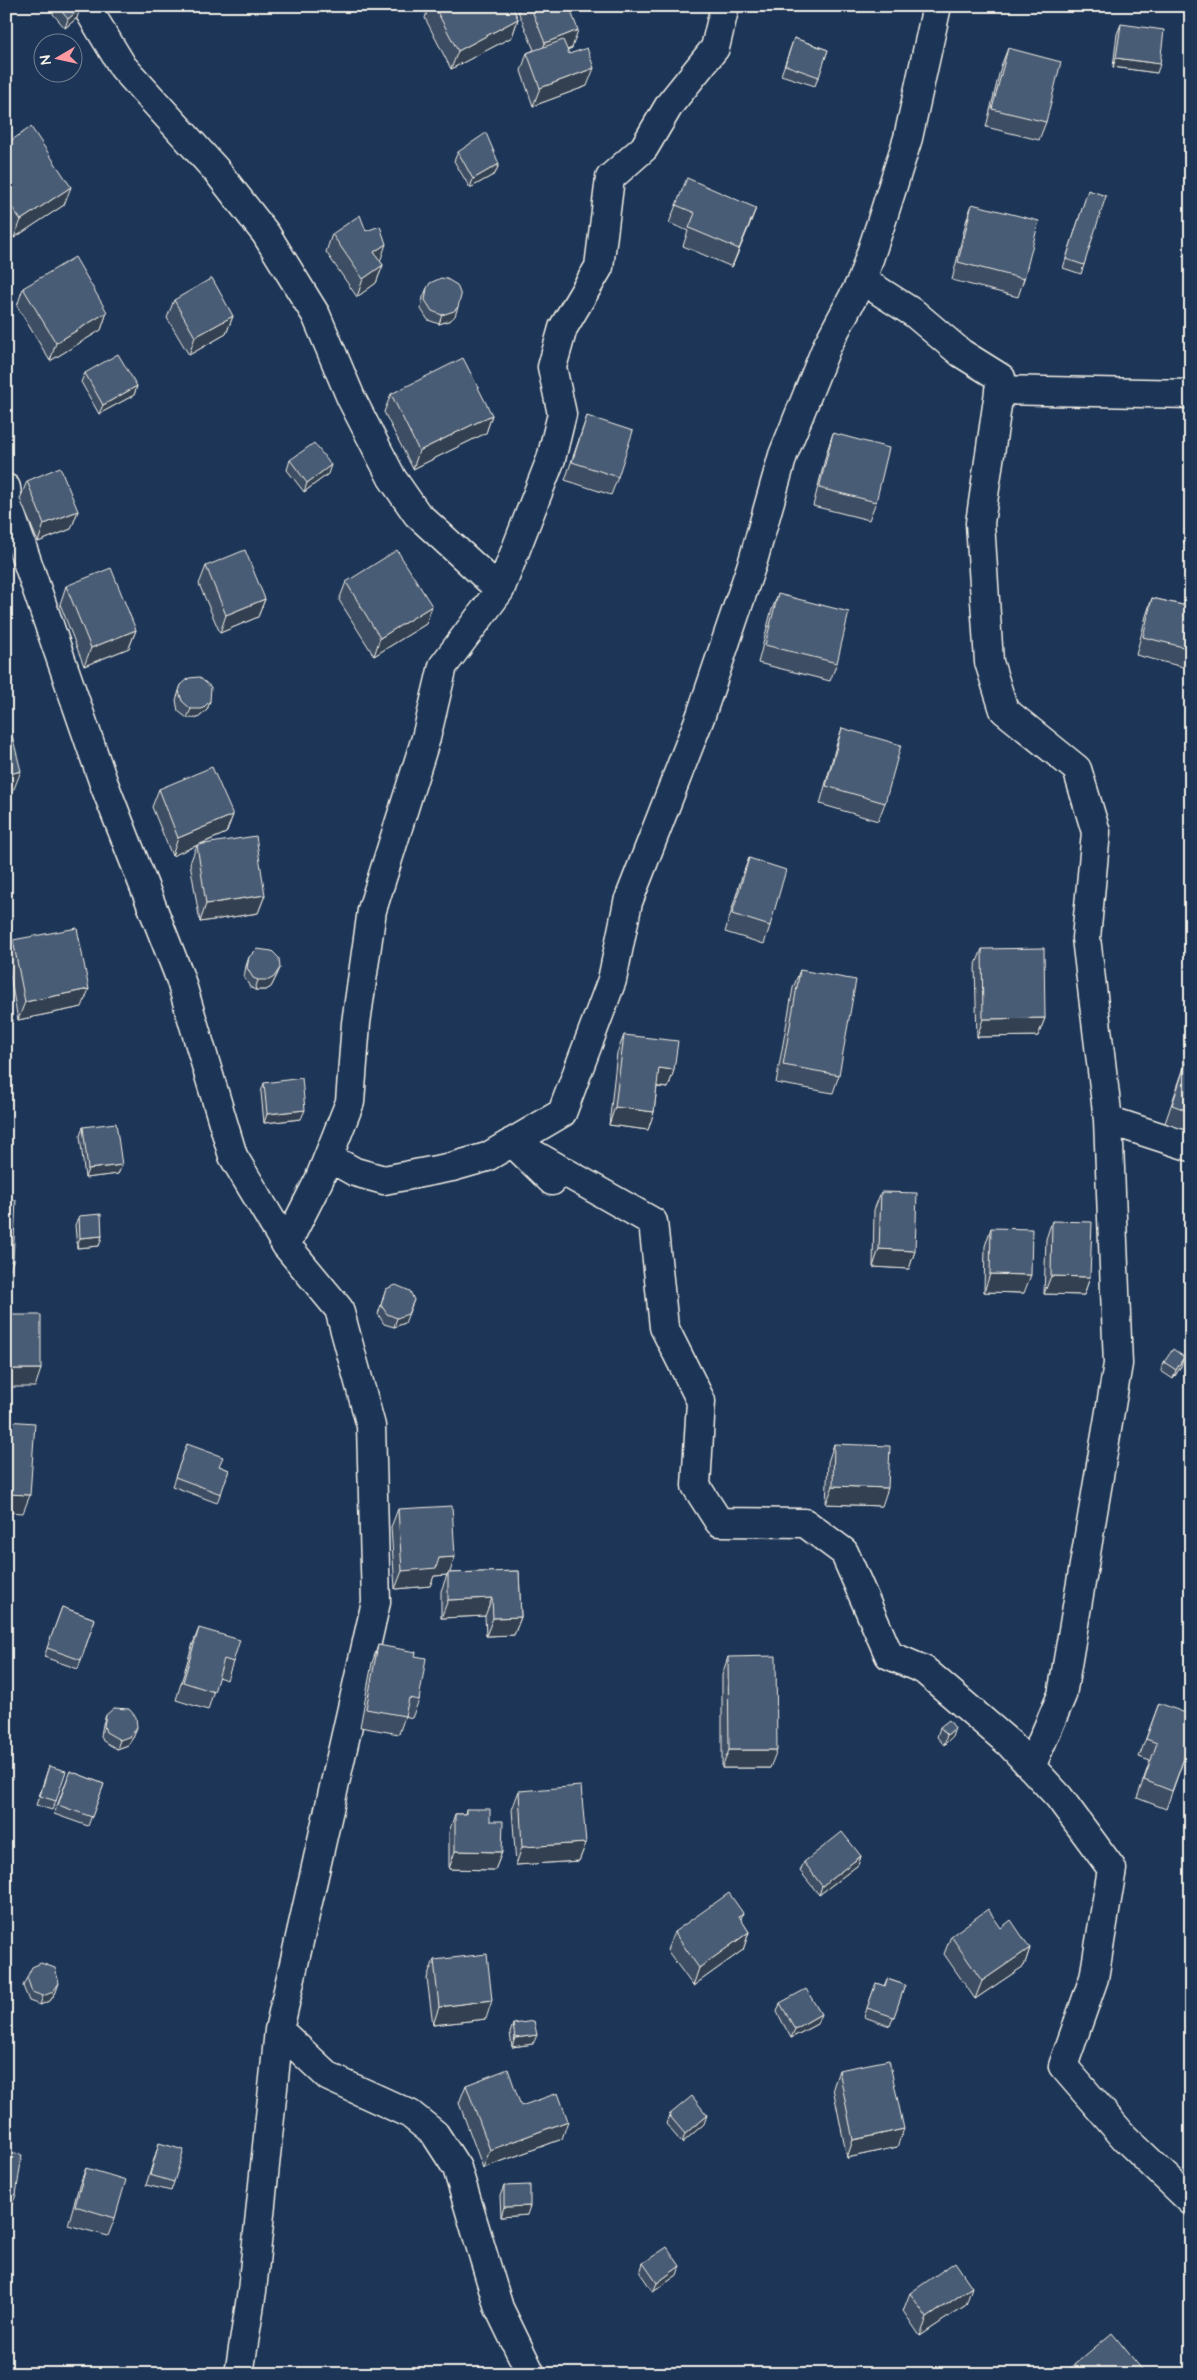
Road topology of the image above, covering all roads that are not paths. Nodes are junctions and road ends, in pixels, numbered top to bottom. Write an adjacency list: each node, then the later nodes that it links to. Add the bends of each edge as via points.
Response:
1 (86, 6): 8 (street, via 123,67 216,170 266,234 316,315 392,478 417,514)
2 (725, 6): 8 (street, via 715,48 670,104 644,148 610,178 599,267 564,328 552,366 562,414 551,459)
3 (937, 6): 4 (street, via 908,138)
4 (862, 280): 5 (street, via 915,314 961,353 1001,378); 10 (street, via 827,346 782,455 753,561 701,715 628,902 612,980 562,1114)
5 (999, 390): 6 (street); 9 (street, via 980,524 989,662 1004,710 1077,769 1096,832 1086,938)
6 (1191, 394)
7 (6, 488): 14 (street, via 9,509 104,784 180,978 233,1156)
8 (500, 590): 12 (street, via 443,666 426,738 372,910 356,1022 350,1102)
9 (1108, 1120): 11 (street); 15 (street, via 1118,1364 1062,1695)
10 (512, 1142): 12 (street, via 487,1157 384,1180 355,1172); 13 (street); 15 (street, via 652,1222 664,1328 701,1401 696,1486 719,1522 805,1522 844,1552 888,1655 924,1670)
11 (1191, 1147)
12 (328, 1157): 14 (street)
13 (552, 1181)
14 (286, 1245): 16 (street, via 339,1309 371,1426 376,1602)
15 (1031, 1766): 17 (street, via 1059,1797 1112,1869 1094,1978 1063,2066 1125,2138)
16 (279, 2030): 18 (street, via 252,2291); 19 (street, via 330,2077 410,2114 435,2134 457,2168 499,2308)
17 (1191, 2202)
18 (238, 2374)
19 (531, 2374)

